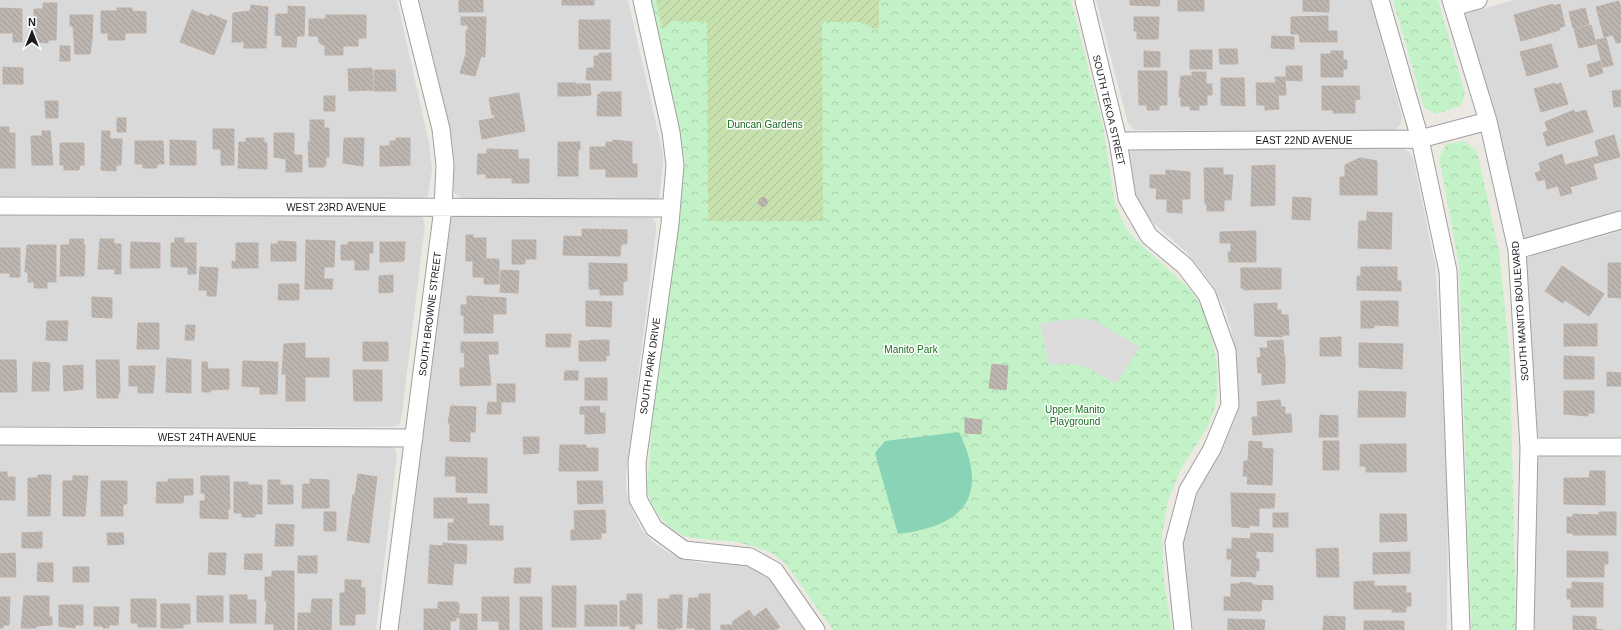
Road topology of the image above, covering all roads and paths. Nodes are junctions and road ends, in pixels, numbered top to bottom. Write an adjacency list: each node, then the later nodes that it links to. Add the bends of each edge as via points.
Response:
1 (409, 0): 11 (street, SOUTH BROWNE STREET, via 441,128 445,166)
2 (642, 0): 12 (street, SOUTH PARK DRIVE, via 671,132 675,166)
3 (1084, 0): 9 (street, SOUTH TEKOA STREET)
4 (1380, 0): 8 (street)
5 (1478, 0): 6 (street)
6 (1452, 4): 7 (street, SOUTH MANITO BOULEVARD)
7 (1488, 121): 8 (street, EAST 22ND AVENUE); 14 (street, SOUTH MANITO BOULEVARD)
8 (1420, 139): 9 (street, EAST 22ND AVENUE); 22 (street, via 1448,271)
9 (1118, 141): 21 (street, SOUTH TEKOA STREET, via 1127,198 1149,236 1185,266 1207,295 1227,351 1230,405 1212,449 1188,490 1174,543)
10 (0, 206): 11 (street, WEST 23RD AVENUE)
11 (443, 208): 12 (street, WEST 23RD AVENUE); 16 (street, SOUTH BROWNE STREET)
12 (671, 208): 20 (street, SOUTH PARK DRIVE, via 638,463 638,499 654,528 684,550 750,557 775,571)
13 (1621, 220): 14 (street)
14 (1517, 250): 17 (street, SOUTH MANITO BOULEVARD)
15 (0, 436): 16 (street, WEST 24TH AVENUE)
16 (414, 438): 19 (street, SOUTH BROWNE STREET)
17 (1529, 447): 18 (street); 23 (street, SOUTH MANITO BOULEVARD)
18 (1621, 447)
19 (390, 630)
20 (816, 630)
21 (1183, 630)
22 (1461, 630)
23 (1525, 630)

